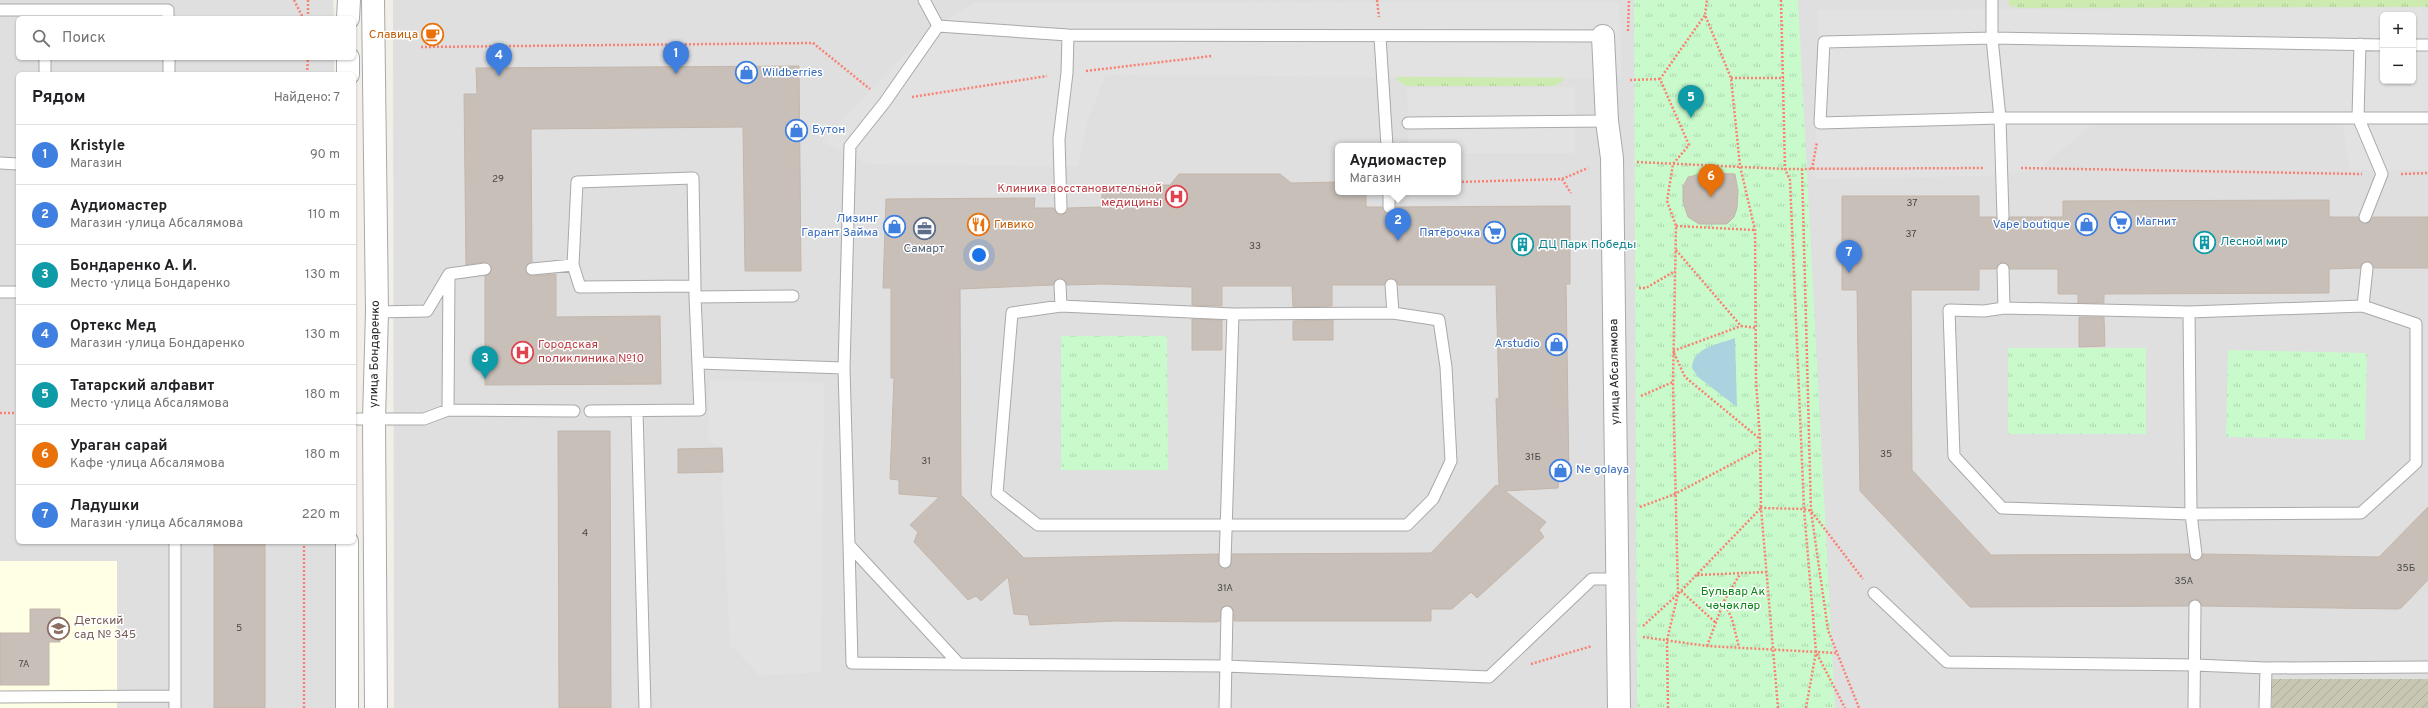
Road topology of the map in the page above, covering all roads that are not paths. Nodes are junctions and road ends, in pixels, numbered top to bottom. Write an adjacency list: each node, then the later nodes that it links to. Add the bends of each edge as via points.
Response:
1 (349, 0): 8 (street)
2 (373, 0): 53 (street, улица Бондаренко)
3 (924, 0): 9 (lane)
4 (1992, 0): 13 (lane)
5 (0, 10): 6 (lane)
6 (46, 14): 7 (lane, via 168,10)
7 (168, 16)
8 (348, 16)
9 (938, 26): 10 (lane); 58 (lane, via 885,102 850,146)
10 (1068, 35): 12 (lane); 34 (lane, via 1067,73 1059,139)
11 (1603, 36): 12 (lane); 27 (street, улица Абсалямова)
12 (1380, 37): 29 (lane)
13 (1992, 38): 14 (lane); 25 (lane); 25 (lane, via 1824,42 1820,123)
14 (2360, 44): 15 (lane); 24 (lane)
15 (2380, 45)
16 (2416, 45): 17 (lane)
17 (2428, 45)
18 (45, 60): 21 (lane)
19 (169, 60): 22 (lane)
20 (348, 60): 23 (street)
21 (45, 72)
22 (169, 72)
23 (348, 72)
24 (2358, 117): 25 (lane); 26 (lane); 36 (lane, via 2382,174)
25 (2000, 118): 35 (lane)
26 (2428, 118)
27 (1607, 121): 28 (lane); 71 (street, улица Абсалямова, via 1612,158)
28 (1408, 123)
29 (1387, 143)
30 (0, 163): 31 (lane)
31 (16, 164)
32 (1389, 195): 33 (lane)
33 (1389, 207)
34 (1061, 208)
35 (2003, 217)
36 (2365, 217)
37 (573, 264): 41 (lane); 45 (lane, via 580,287); 45 (lane, via 577,182 693,178)
38 (2003, 268): 52 (lane)
39 (2367, 268): 51 (lane)
40 (484, 269): 42 (lane)
41 (532, 269)
42 (449, 274): 53 (lane, via 427,311); 59 (lane)
43 (1060, 285): 50 (lane)
44 (1391, 285): 55 (lane)
45 (695, 286): 49 (lane)
46 (0, 292): 47 (lane)
47 (16, 292)
48 (793, 296): 49 (lane)
49 (695, 297): 57 (lane)
50 (1061, 306): 56 (lane); 65 (lane, via 1012,313 997,493 1038,525)
51 (2362, 306): 54 (lane); 64 (lane, via 2416,324 2416,463 2361,513)
52 (2004, 308): 54 (lane); 64 (lane, via 1984,311 1949,310 1954,456 2002,508)
53 (377, 312): 63 (street, улица Бондаренко)
54 (2189, 312): 64 (lane)
55 (1393, 313): 56 (lane); 65 (lane, via 1439,320 1446,367 1451,461 1433,499 1407,525)
56 (1233, 314): 65 (lane)
57 (699, 363): 58 (lane); 62 (lane, via 700,410)
58 (844, 368): 68 (lane)
59 (448, 410): 60 (lane); 63 (lane, via 424,418)
60 (574, 410)
61 (590, 410): 62 (lane)
62 (637, 410): 85 (lane)
63 (364, 419): 84 (street, улица Бондаренко)
64 (2191, 514): 69 (lane)
65 (1227, 526): 70 (lane)
66 (175, 544): 80 (lane)
67 (347, 544): 83 (street)
68 (849, 545): 75 (lane); 75 (lane, via 852,663)
69 (2196, 554)
70 (1225, 562)
71 (1618, 579): 77 (lane, via 1592,579 1489,677); 87 (street, улица Абсалямова)
72 (1874, 593): 76 (lane, via 1947,662)
73 (2195, 606): 76 (lane)
74 (1227, 612): 77 (lane)
75 (959, 664): 77 (lane)
76 (2195, 665): 79 (lane); 88 (lane)
77 (1226, 666): 86 (lane)
78 (2428, 667): 79 (lane)
79 (2266, 668): 89 (lane)
80 (175, 696): 81 (lane); 82 (lane)
81 (0, 697)
82 (175, 708)
83 (347, 708)
84 (376, 708)
85 (645, 708)
86 (1225, 708)
87 (1619, 708)
88 (2194, 708)
89 (2265, 708)

